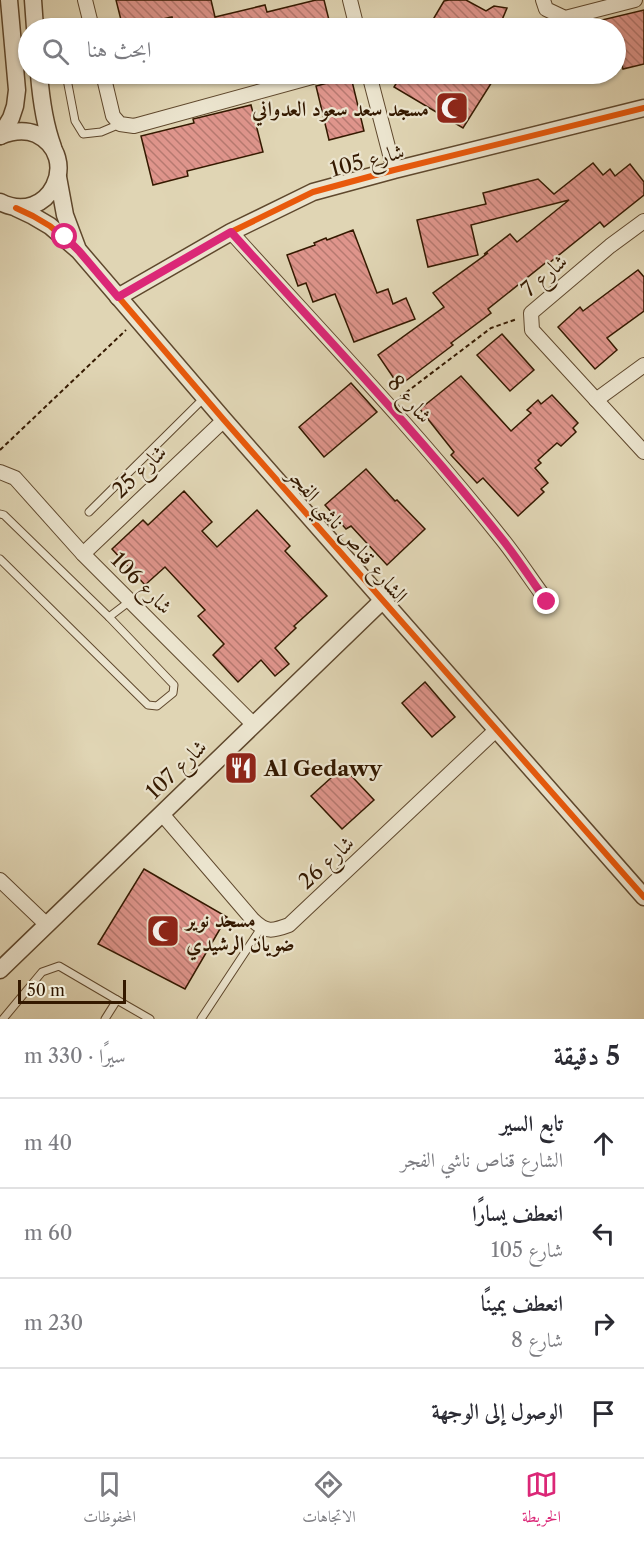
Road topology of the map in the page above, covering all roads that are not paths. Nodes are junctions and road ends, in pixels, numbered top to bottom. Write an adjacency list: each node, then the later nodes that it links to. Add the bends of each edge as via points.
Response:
1 (9, 0): 17 (street, via 17,90 11,118)
2 (33, 0): 7 (street)
3 (86, 0): 8 (street)
4 (543, 0): 5 (street, via 546,9 565,18)
5 (635, 0)
6 (353, 1): 9 (street)
7 (34, 18)
8 (90, 18)
9 (356, 18)
10 (40, 84): 18 (street, via 43,113)
11 (68, 84): 16 (lane, via 75,121 83,134)
12 (105, 84): 16 (street, via 113,116)
13 (287, 84): 16 (street, via 134,126)
14 (372, 84): 19 (street)
15 (644, 108): 19 (street, شارع 105)
16 (120, 124)
17 (0, 136): 18 (street, via 31,132)
18 (55, 153): 20 (street, الشارع قناص ناشي الفجر)
19 (394, 170): 23 (street, شارع 105, via 313,192)
20 (58, 177): 21 (street, via 54,188 38,204 27,208); 24 (street, الشارع قناص ناشي الفجر, via 65,215)
21 (8, 205): 24 (street, الشارع قناص ناشي الفجر, via 50,226)
22 (644, 221): 28 (street, شارع 7, via 531,313 532,330)
23 (231, 232): 25 (street, شارع 105); 38 (street, شارع 8, via 503,540)
24 (79, 251): 25 (street, الشارع قناص ناشي الفجر)
25 (118, 297): 27 (street, الشارع قناص ناشي الفجر)
26 (644, 365): 28 (street)
27 (205, 397): 29 (street, الشارع قناص ناشي الفجر); 32 (lane)
28 (596, 400): 30 (street, شارع 7)
29 (224, 420): 34 (street, شارع 25); 36 (street, الشارع قناص ناشي الفجر)
30 (644, 452)
31 (0, 472): 34 (street, شارع 106, via 15,478)
32 (89, 512)
33 (0, 514): 39 (lane)
34 (83, 554): 37 (street, شارع 106)
35 (0, 560): 39 (lane, via 148,705 157,706 173,693 174,685)
36 (383, 600): 40 (street, شارع 107); 41 (street, الشارع قناص ناشي الفجر)
37 (130, 601): 39 (lane); 40 (street, شارع 106)
38 (547, 602)
39 (109, 617)
40 (254, 725): 42 (street, شارع 107)
41 (497, 729): 44 (street, الشارع قناص ناشي الفجر); 46 (street, شارع 26, via 289,925 274,930)
42 (162, 813): 45 (street, شارع 107); 46 (street)
43 (0, 880): 45 (street)
44 (644, 897)
45 (46, 925): 47 (street, شارع 107)
46 (261, 928): 52 (lane)
47 (0, 970)
48 (117, 1000): 49 (lane, via 59,966 42,972); 50 (lane); 51 (lane)
49 (3, 1019)
50 (105, 1019)
51 (150, 1019)
52 (201, 1019)

